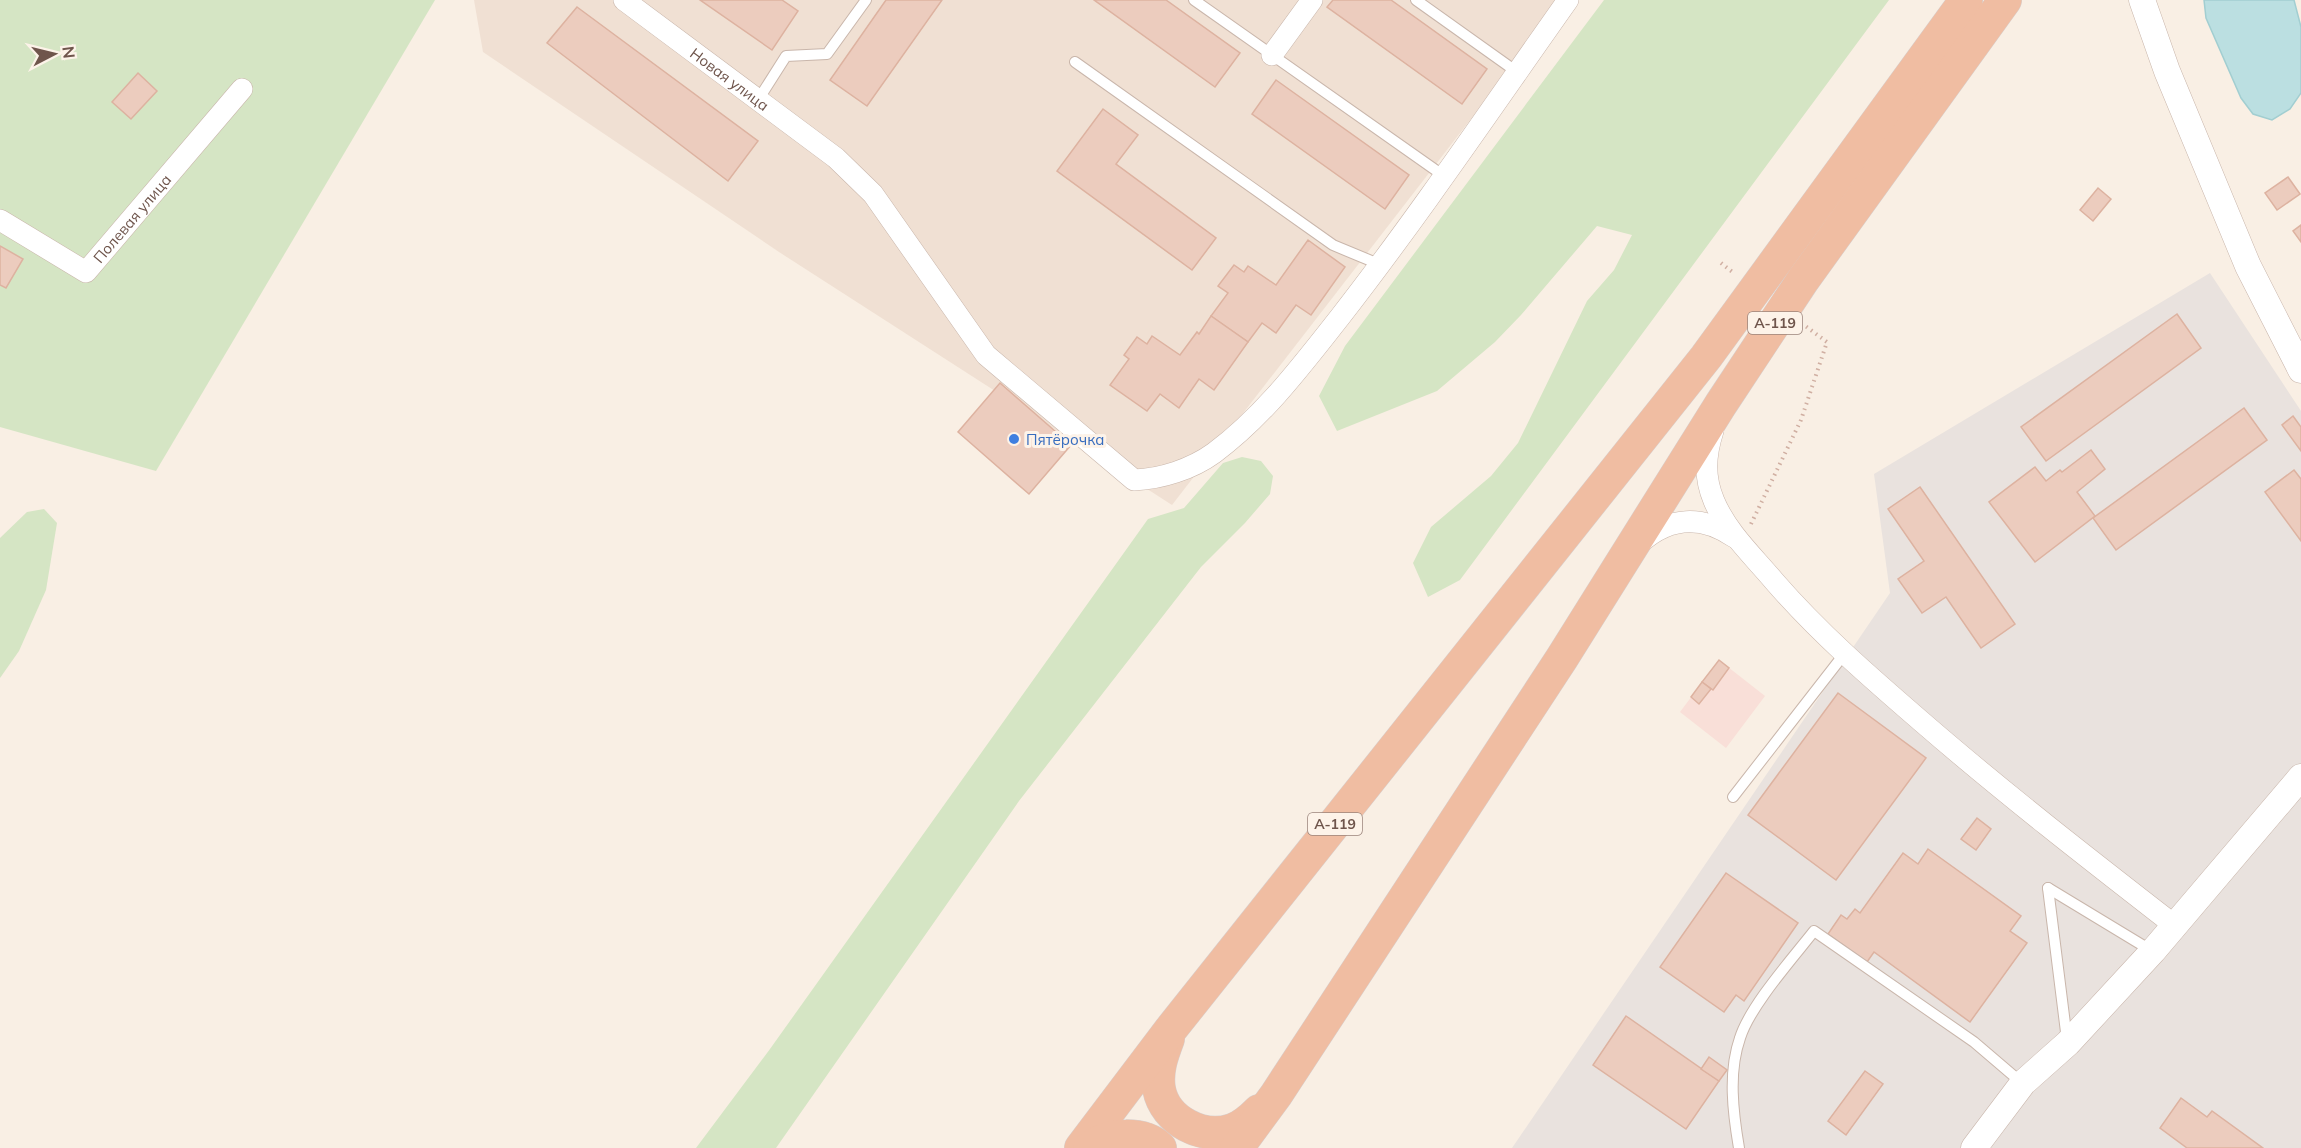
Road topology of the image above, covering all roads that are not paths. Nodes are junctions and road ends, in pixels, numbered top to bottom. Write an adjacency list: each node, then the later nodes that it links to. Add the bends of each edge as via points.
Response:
1 (624, 0): 14 (street, Новая улица)
2 (866, 0): 14 (lane, via 827,54 786,56)
3 (1194, 0): 10 (lane)
4 (1312, 0): 10 (street)
5 (1416, 0): 12 (lane)
6 (1568, 0): 12 (street)
7 (1966, 0): 27 (highway, А-119, via 1706,357)
8 (2005, 0): 19 (highway, А-119, via 1803,280)
9 (2142, 4): 18 (street, via 2248,266)
10 (1272, 55): 15 (lane)
11 (1075, 62): 17 (lane, via 1333,245)
12 (1517, 72): 15 (street)
13 (242, 89): 16 (street, Полевая улица, via 86,272)
14 (758, 100): 17 (street, Новая улица, via 836,158 873,194 986,355 1134,480 1151,480 1193,465 1242,431 1290,380)
15 (1444, 176): 17 (street)
16 (0, 220)
17 (1381, 265)
18 (2301, 370)
19 (1722, 404): 20 (street, via 1705,464 1714,501); 21 (highway, А-119)
20 (1739, 541): 21 (street, via 1719,526 1684,521 1647,537); 22 (street, via 1798,609)
21 (1628, 555): 30 (highway, А-119)
22 (1845, 653): 24 (lane); 25 (street, via 2010,797)
23 (2301, 777): 25 (street)
24 (1733, 796)
25 (2174, 926): 26 (street)
26 (2152, 951): 28 (street); 28 (lane, via 2048,888)
27 (1171, 1029): 30 (highway, via 1159,1063 1159,1091 1170,1113 1188,1127 1210,1133 1233,1130); 31 (highway, А-119)
28 (2068, 1042): 29 (street)
29 (2023, 1083): 35 (lane, via 1974,1042 1814,931 1757,1006 1739,1039 1732,1108); 36 (street)
30 (1276, 1095): 34 (highway, А-119)
31 (1081, 1148)
32 (1090, 1148): 33 (highway, via 1127,1135 1154,1142)
33 (1160, 1148)
34 (1237, 1148)
35 (1739, 1148)
36 (1974, 1148)

